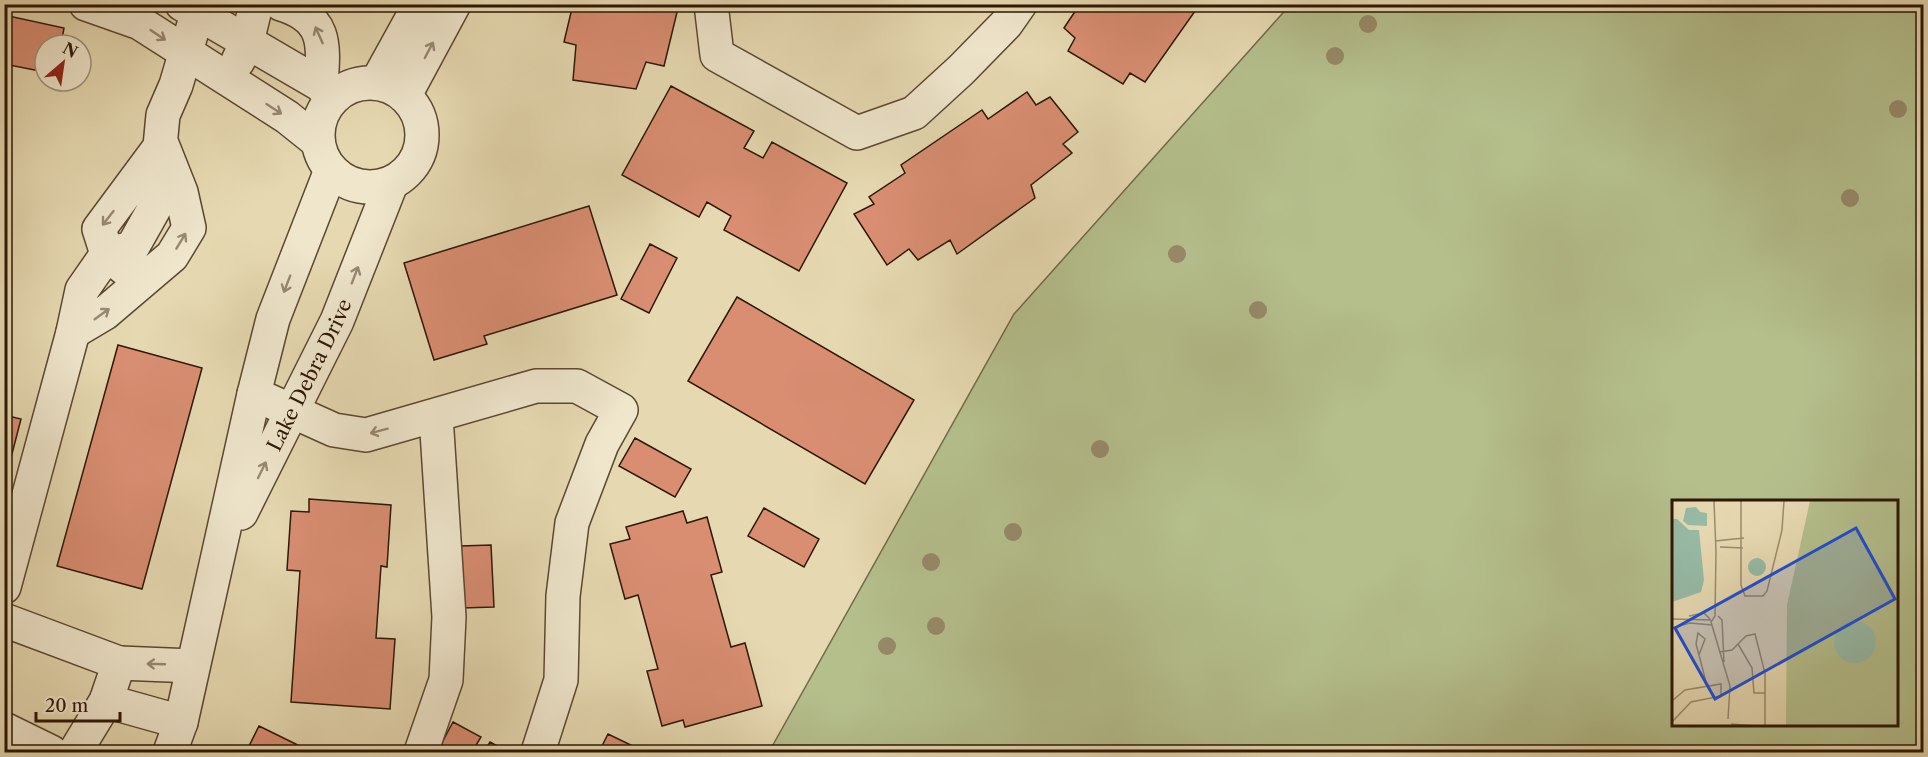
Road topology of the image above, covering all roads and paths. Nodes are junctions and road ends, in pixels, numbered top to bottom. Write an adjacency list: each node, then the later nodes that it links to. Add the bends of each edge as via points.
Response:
1 (420, 4): 12 (street)
2 (454, 4): 12 (street, one-way to 2)
3 (711, 4): 4 (street, via 717,55 858,133 914,113 962,70)
4 (1020, 4)
5 (88, 5): 9 (street, one-way to 9, via 140,23)
6 (266, 6): 8 (street); 13 (street, one-way to 6, via 321,33 302,11)
7 (193, 7): 8 (street); 9 (street)
8 (247, 42): 10 (street); 13 (street)
9 (185, 54): 10 (street); 11 (street)
10 (229, 80): 11 (street); 14 (street, one-way to 14)
11 (176, 85): 15 (street, via 163,115)
12 (391, 89): 13 (street, via 349,86); 17 (street, via 412,103 422,124 421,149 412,168)
13 (326, 92): 14 (street)
14 (317, 141): 16 (street)
15 (162, 144): 18 (street, one-way to 18, via 99,229); 19 (street, one-way to 15, via 172,256 189,228 181,192)
16 (331, 170): 17 (street, via 356,186); 21 (street, Lake Debra Drive, one-way to 21, via 273,319)
17 (391, 184): 22 (street, Lake Debra Drive, one-way to 17, via 337,321)
18 (107, 254): 19 (street); 20 (street, via 82,290)
19 (140, 281): 20 (street, one-way to 19, via 105,313)
20 (73, 332): 25 (street)
21 (254, 394): 22 (street); 24 (street, Lake Debra Drive)
22 (291, 411): 23 (street, one-way to 22, via 366,435 334,430); 24 (street, Lake Debra Drive, one-way to 22)
23 (436, 416): 35 (street, via 449,617 446,680); 36 (street, via 536,386 577,386 621,410 602,444 572,523 563,596 561,680)
24 (218, 560): 28 (street, Lake Debra Drive)
25 (4, 587)
26 (4, 620): 27 (street)
27 (119, 663): 28 (street, one-way to 27); 29 (street)
28 (193, 666): 30 (street, Lake Debra Drive)
29 (106, 701): 30 (street); 33 (street)
30 (181, 722): 34 (street, Lake Debra Drive)
31 (4, 729): 32 (street)
32 (51, 753)
33 (75, 753)
34 (170, 753)
35 (421, 753)
36 (538, 753)

